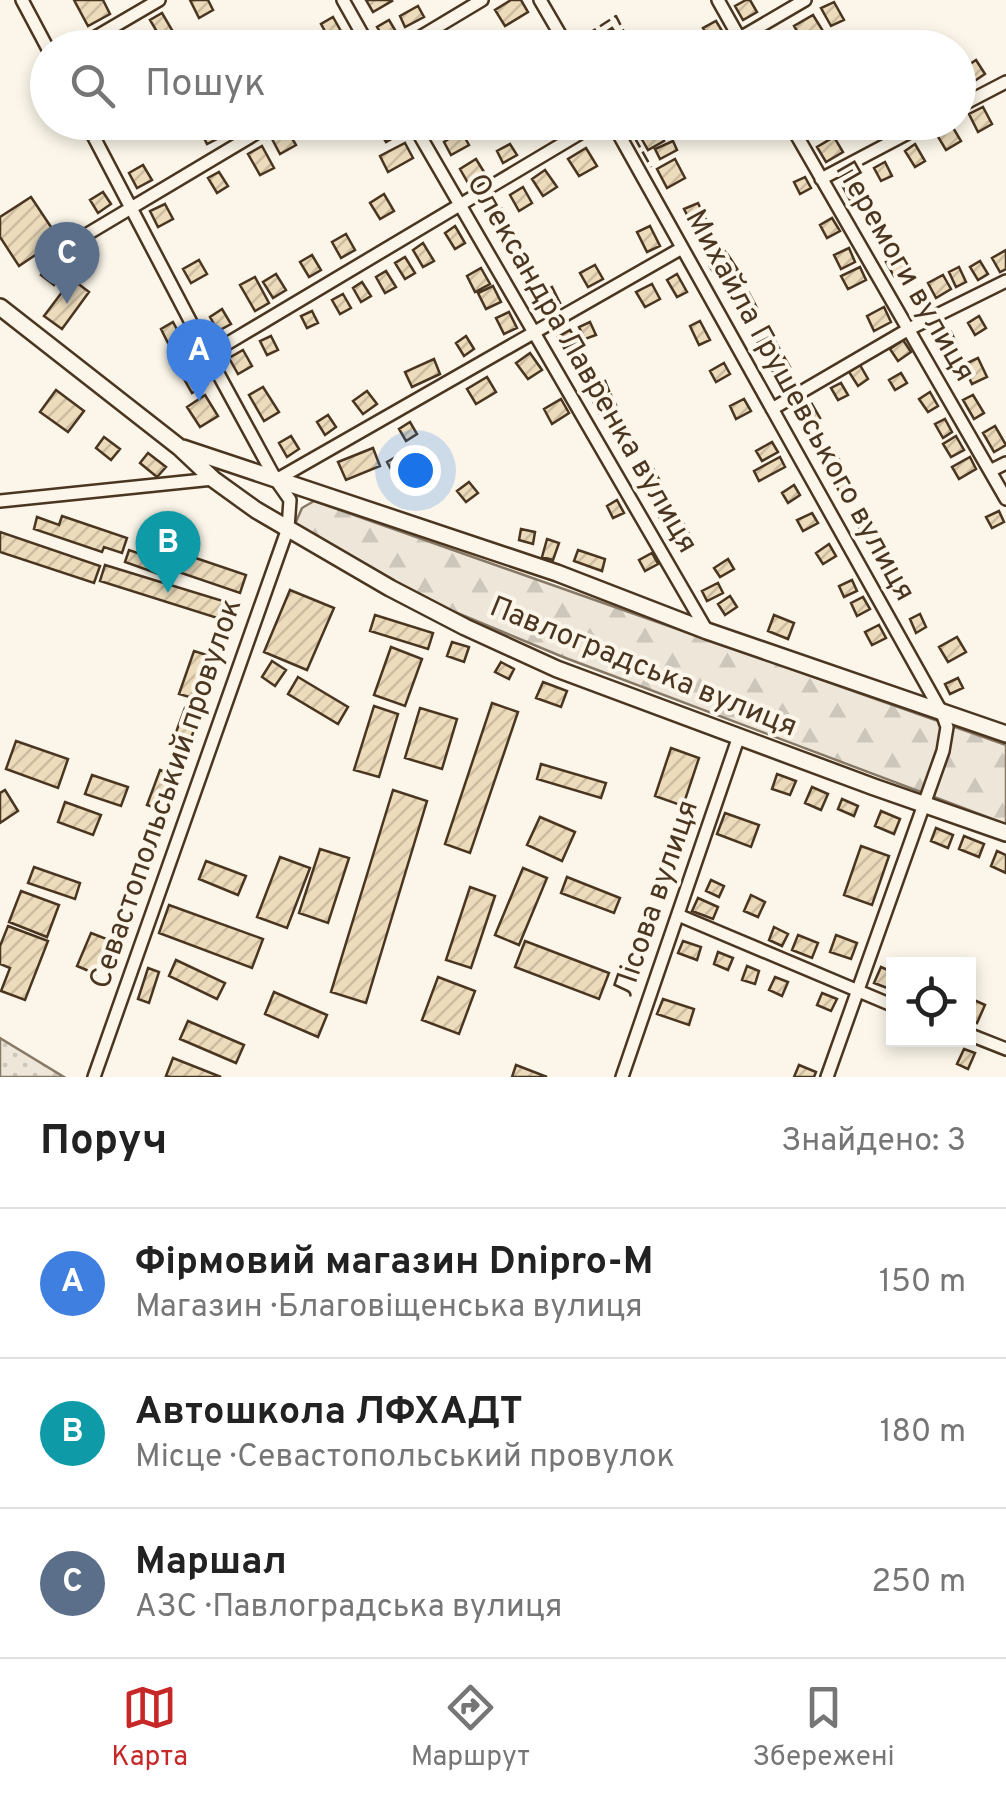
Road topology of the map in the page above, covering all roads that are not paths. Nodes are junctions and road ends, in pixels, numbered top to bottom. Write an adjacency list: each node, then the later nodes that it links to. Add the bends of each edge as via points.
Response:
1 (22, 0): 8 (street)
2 (159, 0): 9 (street)
3 (343, 0): 10 (street)
4 (482, 0): 11 (street)
5 (540, 0): 12 (street)
6 (718, 0): 13 (street)
7 (805, 0): 14 (street)
8 (38, 30)
9 (108, 30)
10 (360, 30)
11 (432, 30)
12 (558, 30)
13 (736, 30)
14 (761, 30)
15 (1006, 82): 16 (street)
16 (976, 98)
17 (95, 140): 26 (street)
18 (245, 140): 26 (street)
19 (422, 140): 25 (street, Олександра Лавренка вулиця)
20 (569, 140): 25 (street)
21 (622, 140): 28 (street, Михайла Грушевського вулиця)
22 (799, 140): 24 (street, Перемоги вулиця)
23 (895, 140): 24 (street)
24 (821, 179): 31 (street, Перемоги вулиця)
25 (459, 205): 32 (street, Олександра Лавренка вулиця); 33 (street)
26 (130, 208): 27 (street); 33 (street)
27 (64, 248)
28 (682, 248): 32 (street); 34 (street, Михайла Грушевського вулиця)
29 (1006, 281): 31 (street)
30 (0, 307): 35 (main road, Павлоградська вулиця)
31 (909, 329): 34 (street); 37 (street, Перемоги вулиця)
32 (533, 333): 39 (street); 43 (street, Олександра Лавренка вулиця)
33 (208, 355): 39 (street)
34 (772, 409): 44 (street, Михайла Грушевського вулиця)
35 (179, 447): 38 (main road, Павлоградська вулиця); 39 (main road, Павлоградська вулиця)
36 (1006, 463): 37 (street)
37 (990, 471): 40 (street, Перемоги вулиця)
38 (212, 479): 41 (street); 42 (main road, Павлоградська вулиця)
39 (276, 480): 42 (street, via 290,500); 43 (main road, Павлоградська вулиця, via 557,573)
40 (1006, 499)
41 (0, 501)
42 (288, 528): 46 (main road, Павлоградська вулиця, via 465,627); 54 (street, Севастопольський провулок)
43 (707, 631): 44 (main road, Павлоградська вулиця)
44 (942, 713): 45 (main road, Павлоградська вулиця); 47 (street, via 946,739)
45 (1006, 734)
46 (739, 736): 47 (main road, Павлоградська вулиця); 49 (street, Лісова вулиця)
47 (923, 803): 48 (main road, Павлоградська вулиця); 50 (street)
48 (1006, 833)
49 (678, 916): 50 (street); 55 (street, Лісова вулиця)
50 (857, 992): 51 (street); 56 (street)
51 (886, 1003)
52 (976, 1037): 53 (street)
53 (1006, 1048)
54 (94, 1077)
55 (622, 1077)
56 (827, 1077)

